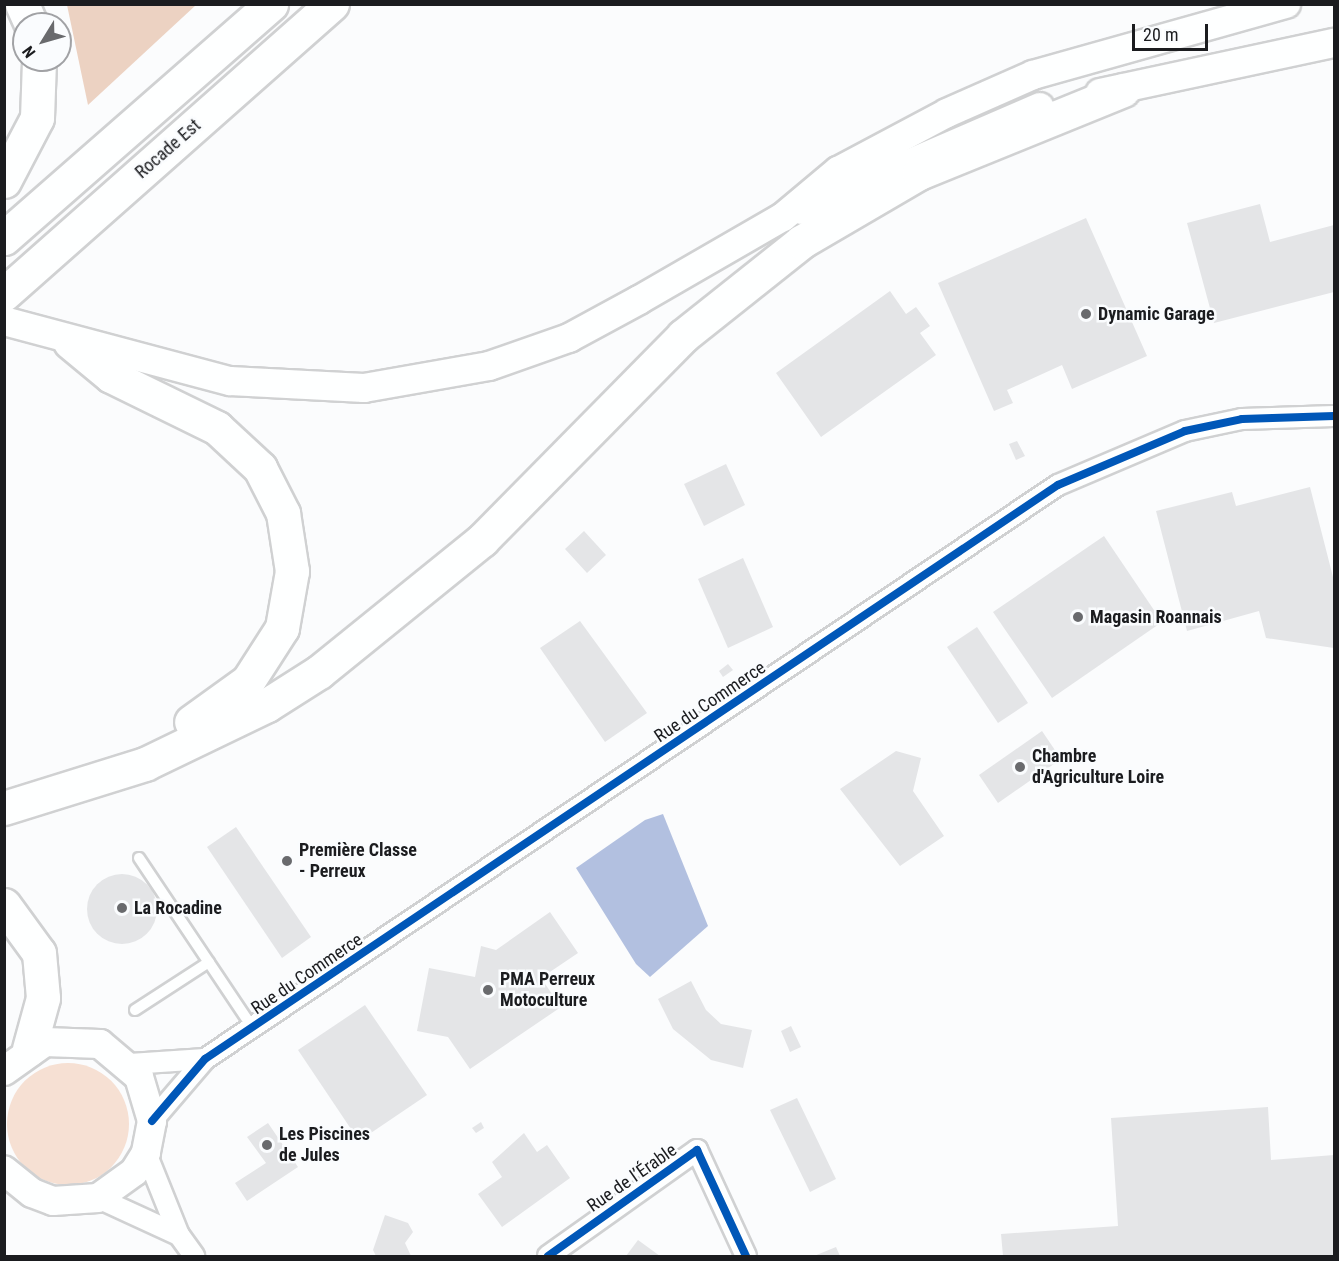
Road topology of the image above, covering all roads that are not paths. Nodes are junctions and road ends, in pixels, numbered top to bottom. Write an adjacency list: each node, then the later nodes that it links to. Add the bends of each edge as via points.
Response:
1 (271, 4): 9 (highway)
2 (333, 4): 10 (highway, Rocade Est)
3 (1286, 4): 8 (main road, via 1033,75 894,139 838,171)
4 (1335, 43): 6 (main road)
5 (39, 72): 7 (highway, via 37,118)
6 (1123, 90): 8 (main road, via 1086,94 972,132 849,193); 15 (highway, via 919,172 801,242 683,336 482,540 319,672 238,720 145,764)
7 (4, 181)
8 (783, 217): 12 (main road, via 569,338 489,366 426,380 364,388 230,381)
9 (4, 238)
10 (4, 294)
11 (4, 321): 12 (main road)
12 (70, 342): 14 (highway, via 111,376 216,428 260,468 283,513 292,571 289,601 268,656 227,700 142,745)
13 (1335, 416): 20 (street, Rue du Commerce, via 1242,419 1185,431 1074,476)
14 (4, 789)
15 (4, 808)
16 (139, 858): 18 (lane)
17 (4, 905): 21 (highway, via 39,953 43,998)
18 (209, 962): 19 (lane); 20 (lane)
19 (135, 1010)
20 (253, 1028): 22 (street, Rue du Commerce)
21 (29, 1049): 23 (main road, via 82,1039 116,1052); 24 (main road)
22 (205, 1059): 23 (street, Rue du Commerce); 25 (street, Rue du Commerce)
23 (130, 1064): 25 (main road, via 146,1091)
24 (4, 1071)
25 (152, 1121): 26 (main road)
26 (146, 1153): 28 (main road, via 118,1188); 29 (street)
27 (7, 1176): 28 (main road, via 53,1201)
28 (98, 1198): 29 (street)
29 (179, 1235): 30 (street)
30 (194, 1257)
31 (548, 1257): 32 (street, Rue de l’Érable, via 697,1150)
32 (746, 1257)

